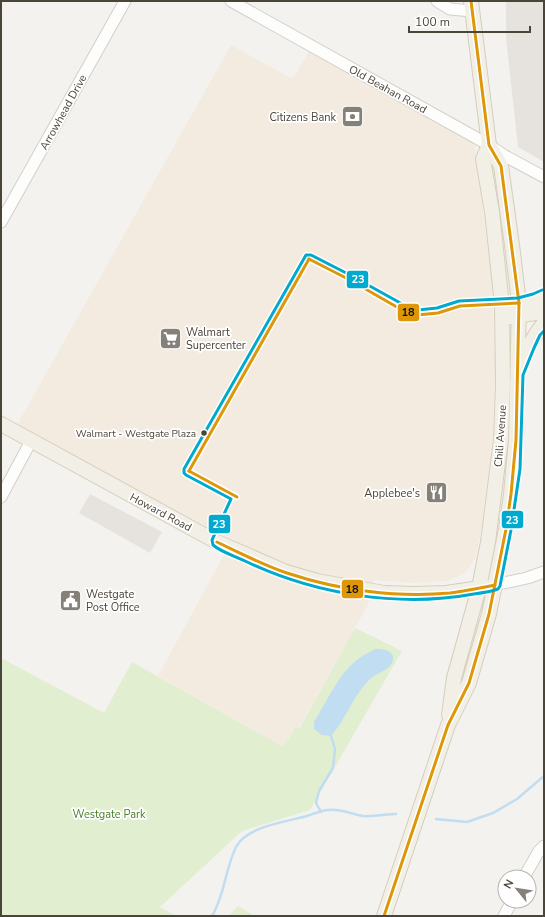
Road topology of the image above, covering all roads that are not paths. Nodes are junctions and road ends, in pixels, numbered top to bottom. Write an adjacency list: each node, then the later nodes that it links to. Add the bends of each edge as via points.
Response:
1 (125, 1): 7 (street, Arrowhead Drive)
2 (231, 1): 5 (street, Old Beahan Road)
3 (437, 1): 4 (street, via 450,9)
4 (472, 6): 5 (main road, Chili Avenue)
5 (490, 145): 6 (street, Old Beahan Road); 9 (main road, Chili Avenue, via 501,166); 11 (main road, Chili Avenue, via 483,159 492,212)
6 (544, 177)
7 (1, 222)
8 (544, 294): 9 (main road)
9 (519, 310): 10 (main road); 11 (main road); 13 (main road, Chili Avenue)
10 (544, 310)
11 (502, 311): 19 (main road, Chili Avenue, via 501,439)
12 (544, 323): 13 (main road, via 536,332)
13 (518, 374): 18 (main road, Chili Avenue, via 515,468)
14 (1, 424): 15 (main road, Howard Road)
15 (31, 441): 16 (street); 19 (main road, Howard Road, via 217,542 286,572 316,581 384,593 446,593)
16 (1, 497)
17 (544, 572): 18 (street)
18 (495, 586): 19 (main road, Howard Road); 20 (main road, Chili Avenue, via 469,683)
19 (479, 588): 20 (main road, Chili Avenue, via 454,678)
20 (448, 725): 23 (main road, Chili Avenue)
21 (544, 846): 22 (street)
22 (529, 869)
23 (384, 916)

